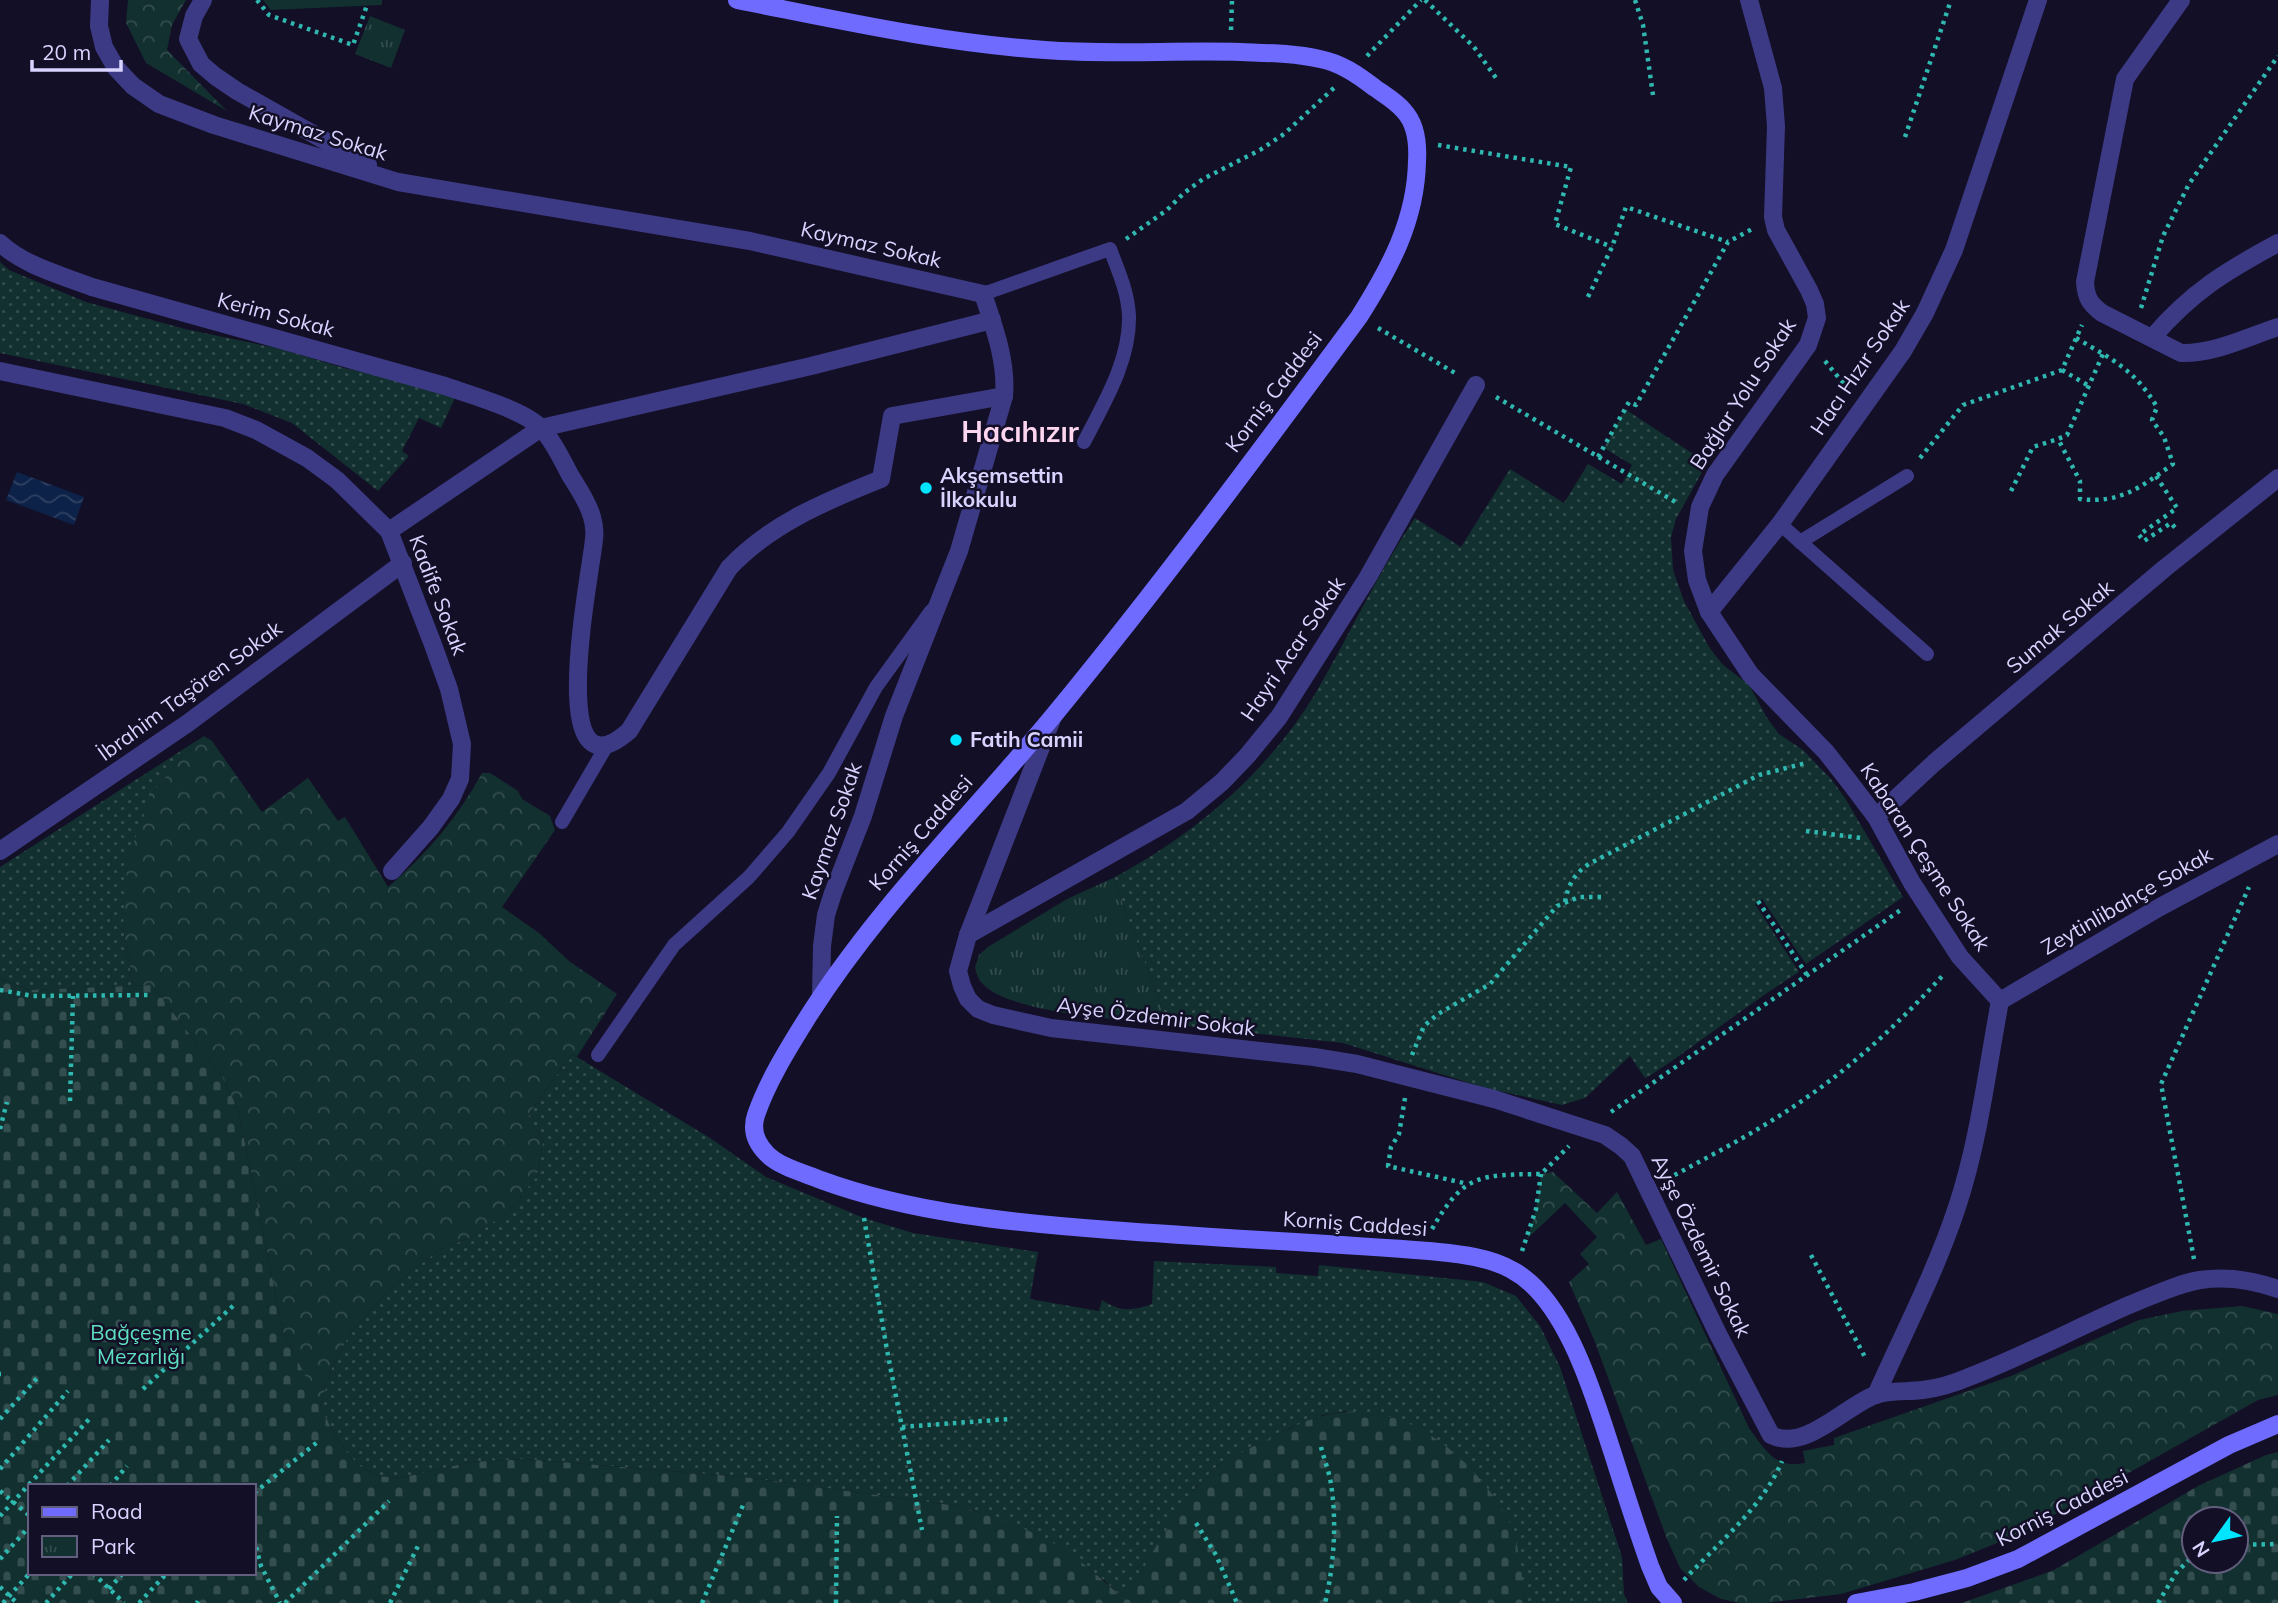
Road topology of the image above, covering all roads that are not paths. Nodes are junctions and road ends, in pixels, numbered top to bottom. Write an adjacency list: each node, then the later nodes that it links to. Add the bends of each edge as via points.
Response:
1 (100, 0): 7 (street, Kaymaz Sokak, via 104,47 116,68 159,104)
2 (203, 0): 7 (street, via 188,39 201,64 237,91)
3 (737, 0): 28 (main road, Korniş Caddesi, via 943,40 1045,50 1222,51 1323,59 1353,71 1405,111 1415,130 1417,186 1398,251 1383,279 1359,317)
4 (1749, 0): 26 (street, Bağlar Yolu Sokak, via 1773,88 1773,217 1815,304 1817,318 1808,345 1715,475 1698,515 1694,561)
5 (2038, 0): 21 (street, Hacı Hızır Sokak, via 1954,250 1926,313)
6 (2181, 0): 13 (street, via 2125,79 2085,282 2091,304)
7 (398, 182): 10 (street, Kaymaz Sokak, via 750,241)
8 (0, 243): 17 (street, Kerim Sokak, via 39,267 92,287 445,386 523,416)
9 (2278, 243): 13 (street, via 2190,298)
10 (983, 294): 11 (street, Kaymaz Sokak); 18 (lane, via 1110,249 1124,285 1127,338 1111,389)
11 (992, 320): 16 (street, Kaymaz Sokak, via 1006,376); 17 (street)
12 (2278, 327): 13 (street, via 2195,353 2181,353)
13 (2152, 338)
14 (0, 371): 22 (street, Kadife Sokak, via 225,418 256,430 337,480)
15 (1476, 385): 35 (street, Hayri Acar Sokak, via 1368,577 1279,717 1247,755 1187,811)
16 (1004, 396): 25 (street, Kaymaz Sokak); 29 (street, via 892,416 881,479 828,500 743,552 629,731)
17 (541, 428): 22 (street); 29 (street, via 593,519 578,702 591,744)
18 (1084, 442)
19 (1907, 476): 23 (lane)
20 (2278, 478): 30 (street, Sumak Sokak, via 1954,746)
21 (1780, 524): 23 (lane); 26 (street, Hacı Hızır Sokak)
22 (389, 531): 24 (street, Kadife Sokak)
23 (1800, 542): 27 (lane)
24 (403, 563): 33 (street, İbrahim Taşören Sokak, via 188,723); 34 (street, Kadife Sokak, via 449,689 463,744 460,779 451,799)
25 (944, 593): 36 (street, Kaymaz Sokak, via 894,716 826,915); 38 (lane, via 876,687 830,773 788,832 749,877 674,945)
26 (1709, 612): 30 (street, Kabaran Çeşme Sokak, via 1750,674 1831,759)
27 (1927, 654)
28 (1053, 716): 35 (street, Ayşe Özdemir Sokak); 36 (main road, Korniş Caddesi, via 880,916)
29 (608, 745): 31 (lane)
30 (1876, 817): 37 (street, Kabaran Çeşme Sokak, via 1960,957)
31 (562, 822)
32 (2278, 844): 37 (street, Zeytinlibahçe Sokak)
33 (0, 851)
34 (392, 871)
35 (968, 935): 40 (street, Ayşe Özdemir Sokak, via 958,971 962,986 978,1009 993,1015 1051,1028 1314,1057 1494,1099 1605,1135 1632,1156 1771,1435 1790,1440 1805,1436)
36 (821, 996): 42 (main road, Korniş Caddesi, via 788,1049 754,1121 753,1131 766,1154 779,1163 859,1193 1024,1223 1420,1250 1484,1259 1516,1272 1546,1302 1578,1356 1650,1566)
37 (2000, 1001): 40 (street, via 1958,1205)
38 (598, 1055)
39 (2278, 1289): 40 (street, via 2252,1280 2199,1280 2130,1305 1968,1378 1926,1390)
40 (1878, 1391)
41 (2278, 1424): 43 (main road, Korniş Caddesi, via 2229,1445 2018,1559 1967,1578)
42 (1670, 1600)
43 (1856, 1603)

